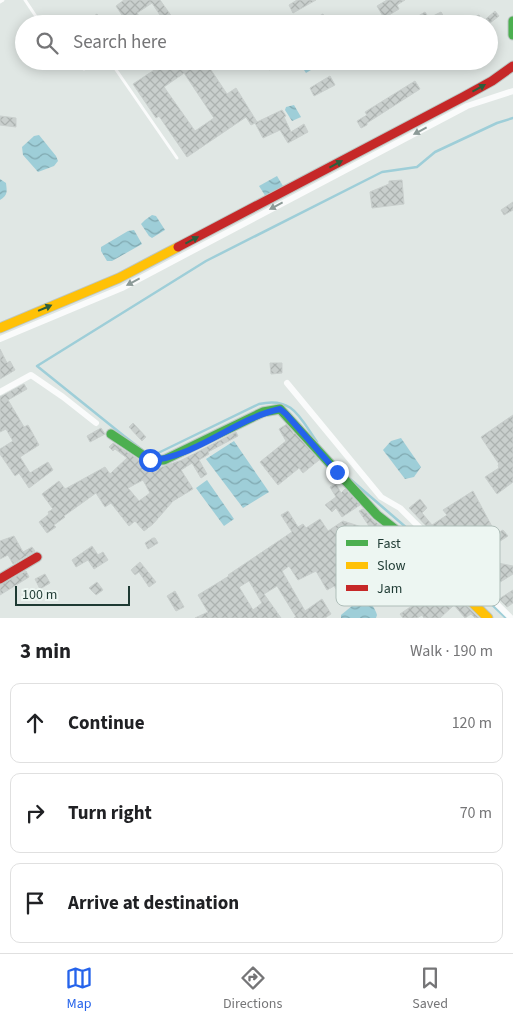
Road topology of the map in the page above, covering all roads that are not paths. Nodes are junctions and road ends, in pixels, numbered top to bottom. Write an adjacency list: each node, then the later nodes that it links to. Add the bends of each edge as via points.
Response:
1 (25, 0): 2 (lane)
2 (36, 15)
3 (513, 21): 4 (street)
4 (513, 35)
5 (513, 66): 9 (street, one-way to 5, via 119,278 463,97)
6 (116, 70): 8 (lane)
7 (513, 92): 10 (street, one-way to 10, via 467,106 122,288)
8 (177, 158)
9 (0, 328)
10 (0, 340)
11 (287, 383): 16 (street, via 381,497 400,508)
12 (0, 392): 13 (street, via 31,375)
13 (96, 423)
14 (111, 434): 15 (street, via 150,460 164,460 263,412 280,409 377,515)
15 (392, 526)
16 (418, 526)
17 (36, 557): 18 (street)
18 (0, 579)
19 (476, 606): 21 (street)
20 (499, 606): 22 (street)
21 (488, 618)
22 (511, 618)

